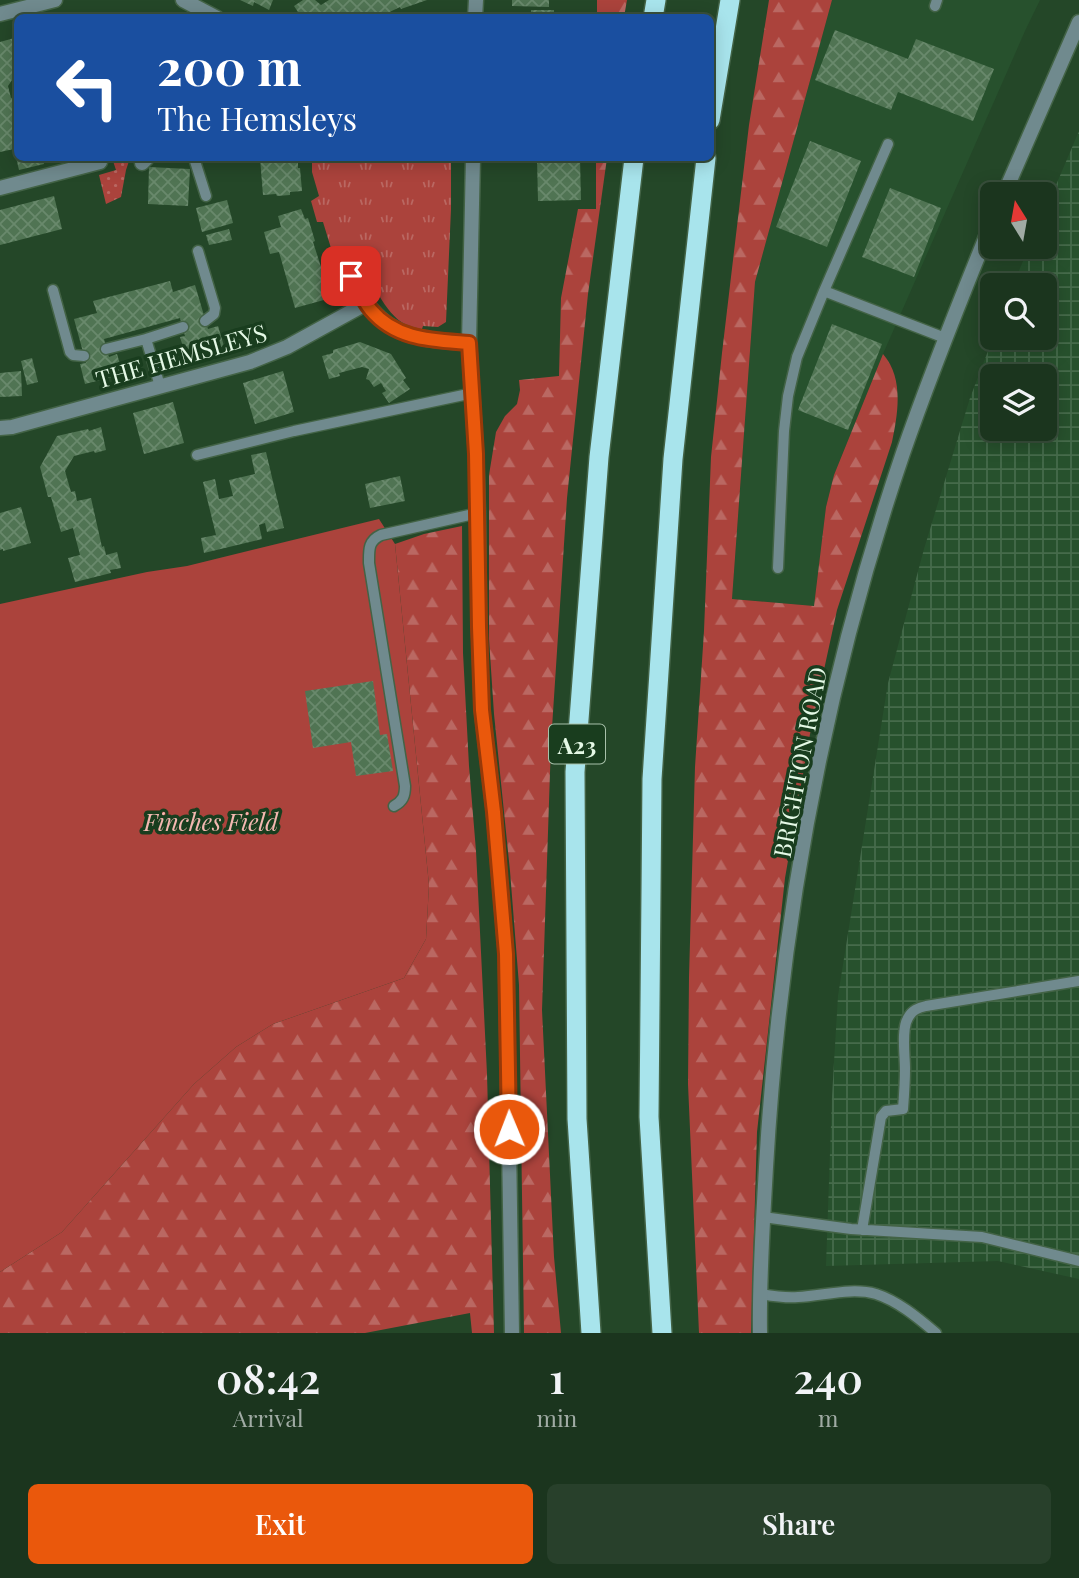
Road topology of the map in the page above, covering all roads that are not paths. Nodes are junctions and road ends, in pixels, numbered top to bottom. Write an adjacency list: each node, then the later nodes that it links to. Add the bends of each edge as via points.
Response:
1 (183, 0): 5 (street)
2 (730, 0): 7 (highway)
3 (45, 1): 4 (street)
4 (0, 13)
5 (209, 14)
6 (1079, 22): 14 (street)
7 (714, 96)
8 (888, 144): 21 (lane)
9 (195, 161): 16 (lane)
10 (473, 161): 27 (street)
11 (634, 161): 43 (highway, A23, via 599,457 575,772 577,1119)
12 (706, 161): 44 (highway, via 673,459 652,779 649,1117)
13 (100, 162): 15 (street)
14 (1009, 182)
15 (0, 188)
16 (206, 196)
17 (198, 251): 23 (lane, via 215,308)
18 (980, 252): 26 (street, BRIGHTON ROAD)
19 (351, 276): 22 (street)
20 (52, 290): 29 (lane, via 70,352)
21 (824, 291): 26 (lane); 35 (lane, via 797,357 788,396)
22 (367, 303): 27 (street, via 385,323 409,336); 30 (street, THE HEMSLEYS, via 270,355)
23 (205, 321)
24 (183, 327): 25 (lane)
25 (146, 338): 28 (lane); 30 (lane)
26 (945, 338): 38 (street, BRIGHTON ROAD, via 867,569 827,728 783,985)
27 (469, 343): 31 (street)
28 (106, 349)
29 (84, 356)
30 (160, 386): 32 (street, THE HEMSLEYS)
31 (473, 393): 33 (lane); 34 (street)
32 (0, 428)
33 (197, 455)
34 (478, 513): 36 (lane, via 381,535 370,544 369,563 405,786 405,795); 42 (street, via 482,710 506,954)
35 (778, 568)
36 (394, 806)
37 (1079, 981): 39 (lane, via 926,1006 911,1013 904,1029 903,1109 886,1111 881,1117)
38 (763, 1216): 39 (lane); 41 (street, BRIGHTON ROAD)
39 (862, 1230): 40 (lane, via 982,1237)
40 (1079, 1261)
41 (760, 1294): 45 (street, BRIGHTON ROAD); 46 (lane, via 876,1294)
42 (512, 1333)
43 (591, 1333)
44 (662, 1333)
45 (760, 1333)
46 (936, 1333)

